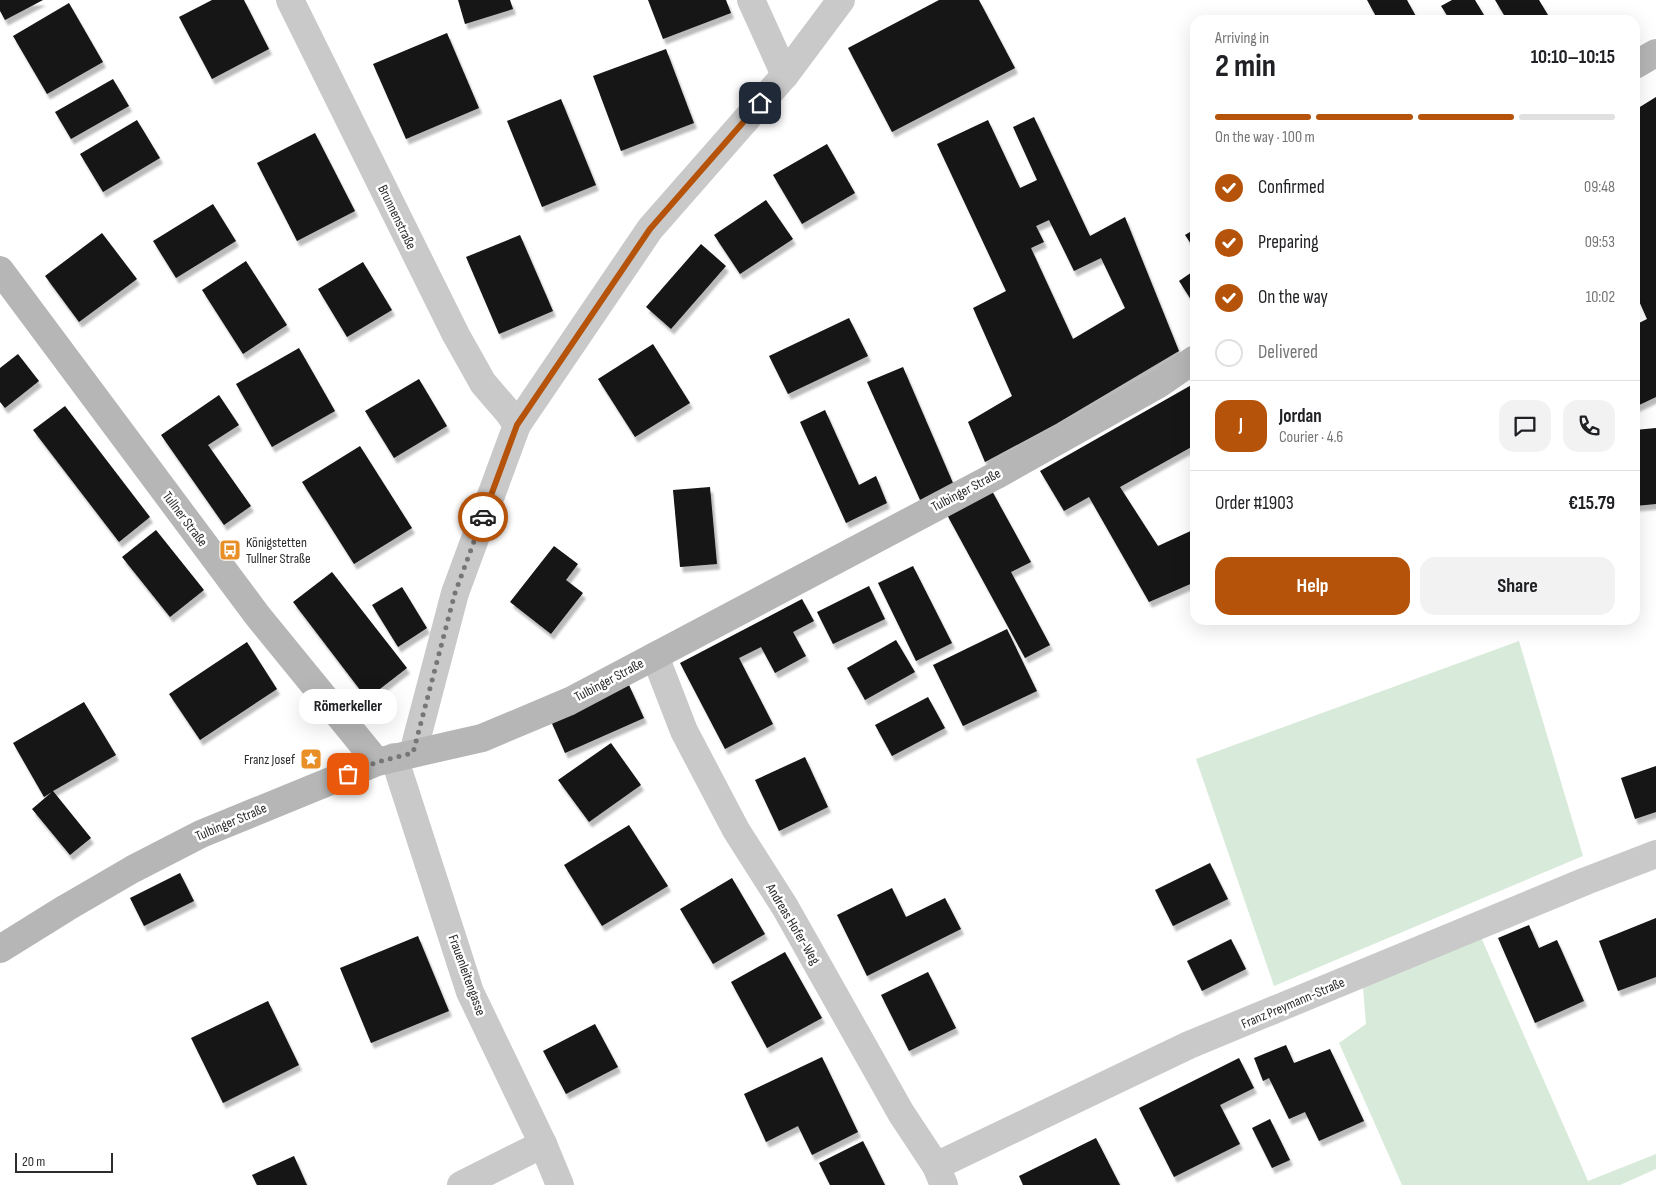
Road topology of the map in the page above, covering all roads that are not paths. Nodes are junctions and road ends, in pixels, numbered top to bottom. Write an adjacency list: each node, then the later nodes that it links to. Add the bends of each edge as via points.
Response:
1 (290, 0): 9 (street, Brunnenstraße, via 456,335 483,384)
2 (751, 0): 6 (street)
3 (841, 0): 6 (street)
4 (1656, 53): 5 (main road)
5 (1640, 62)
6 (785, 75): 9 (street, via 650,229)
7 (0, 270): 11 (main road, Tullner Straße, via 257,615)
8 (1190, 362): 10 (main road, Tulbinger Straße, via 1159,384 995,476)
9 (517, 425): 11 (street)
10 (655, 656): 11 (main road, Tulbinger Straße, via 570,701 482,738); 15 (street, Andreas Hofer-Weg, via 684,731 736,830 790,916)
11 (395, 758): 13 (main road, Tulbinger Straße, via 201,834 133,869); 14 (street, Frauenleitengasse, via 470,992)
12 (1656, 854): 15 (street, Franz Preymann-Straße, via 1189,1046)
13 (0, 949)
14 (543, 1144): 16 (street); 17 (street, Frauenleitengasse)
15 (939, 1175)
16 (461, 1185)
17 (560, 1185)

